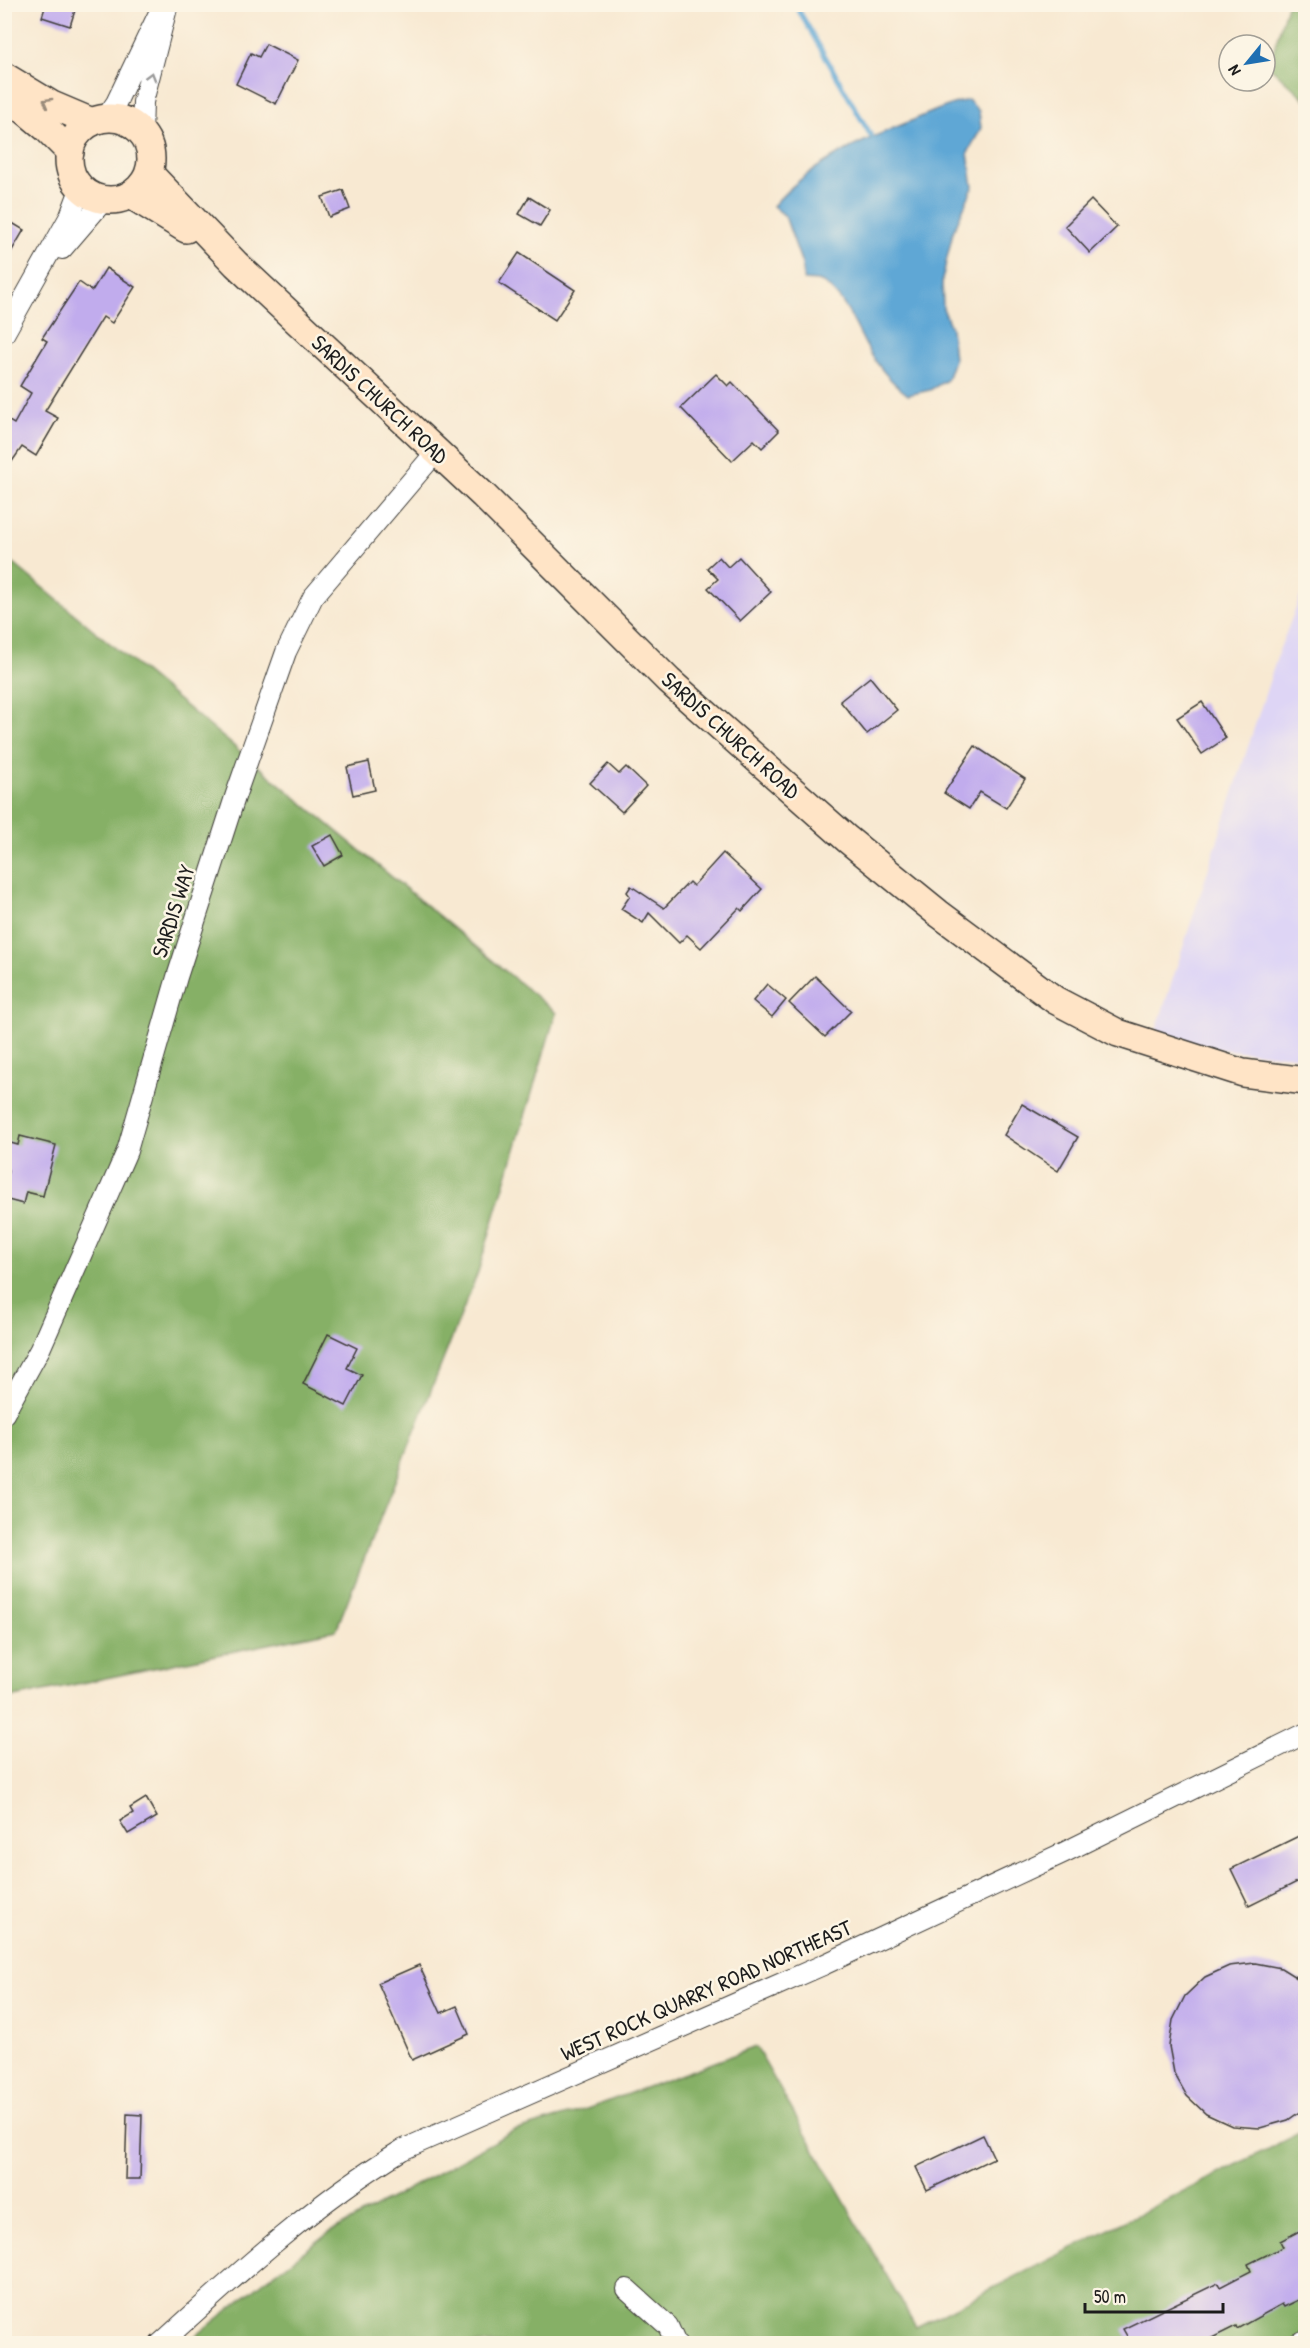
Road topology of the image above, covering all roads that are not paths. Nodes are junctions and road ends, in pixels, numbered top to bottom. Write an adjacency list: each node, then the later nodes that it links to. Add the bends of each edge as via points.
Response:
1 (165, 4): 4 (street, via 116,103); 5 (street, one-way to 1, via 143,102)
2 (4, 76): 4 (street, one-way to 2, via 52,105)
3 (4, 93): 6 (street)
4 (99, 120): 5 (street, via 119,119); 6 (street, via 78,135)
5 (142, 134): 7 (street, via 149,146)
6 (70, 152): 8 (street, via 70,165)
7 (149, 172): 9 (street); 10 (street, SARDIS CHURCH ROAD)
8 (92, 193): 9 (street, via 118,200); 11 (street, via 69,216 32,286)
9 (131, 195): 10 (street, SARDIS CHURCH ROAD, via 160,210)
10 (236, 264): 13 (street, SARDIS CHURCH ROAD)
11 (10, 311): 12 (street)
12 (4, 334)
13 (436, 452): 14 (street, SARDIS CHURCH ROAD, via 678,689 847,839 1055,1000 1118,1033 1243,1073); 15 (street, SARDIS WAY, via 313,597 286,652 187,944 127,1151 40,1349)
14 (1305, 1081)
15 (4, 1414)
16 (1305, 1733): 19 (street, WEST ROCK QUARRY ROAD NORTHEAST, via 823,1965 402,2150 312,2212)
17 (627, 2289): 20 (street, via 668,2326)
18 (1305, 2340): 21 (street)
19 (160, 2343)
20 (676, 2343)
21 (1297, 2343)

